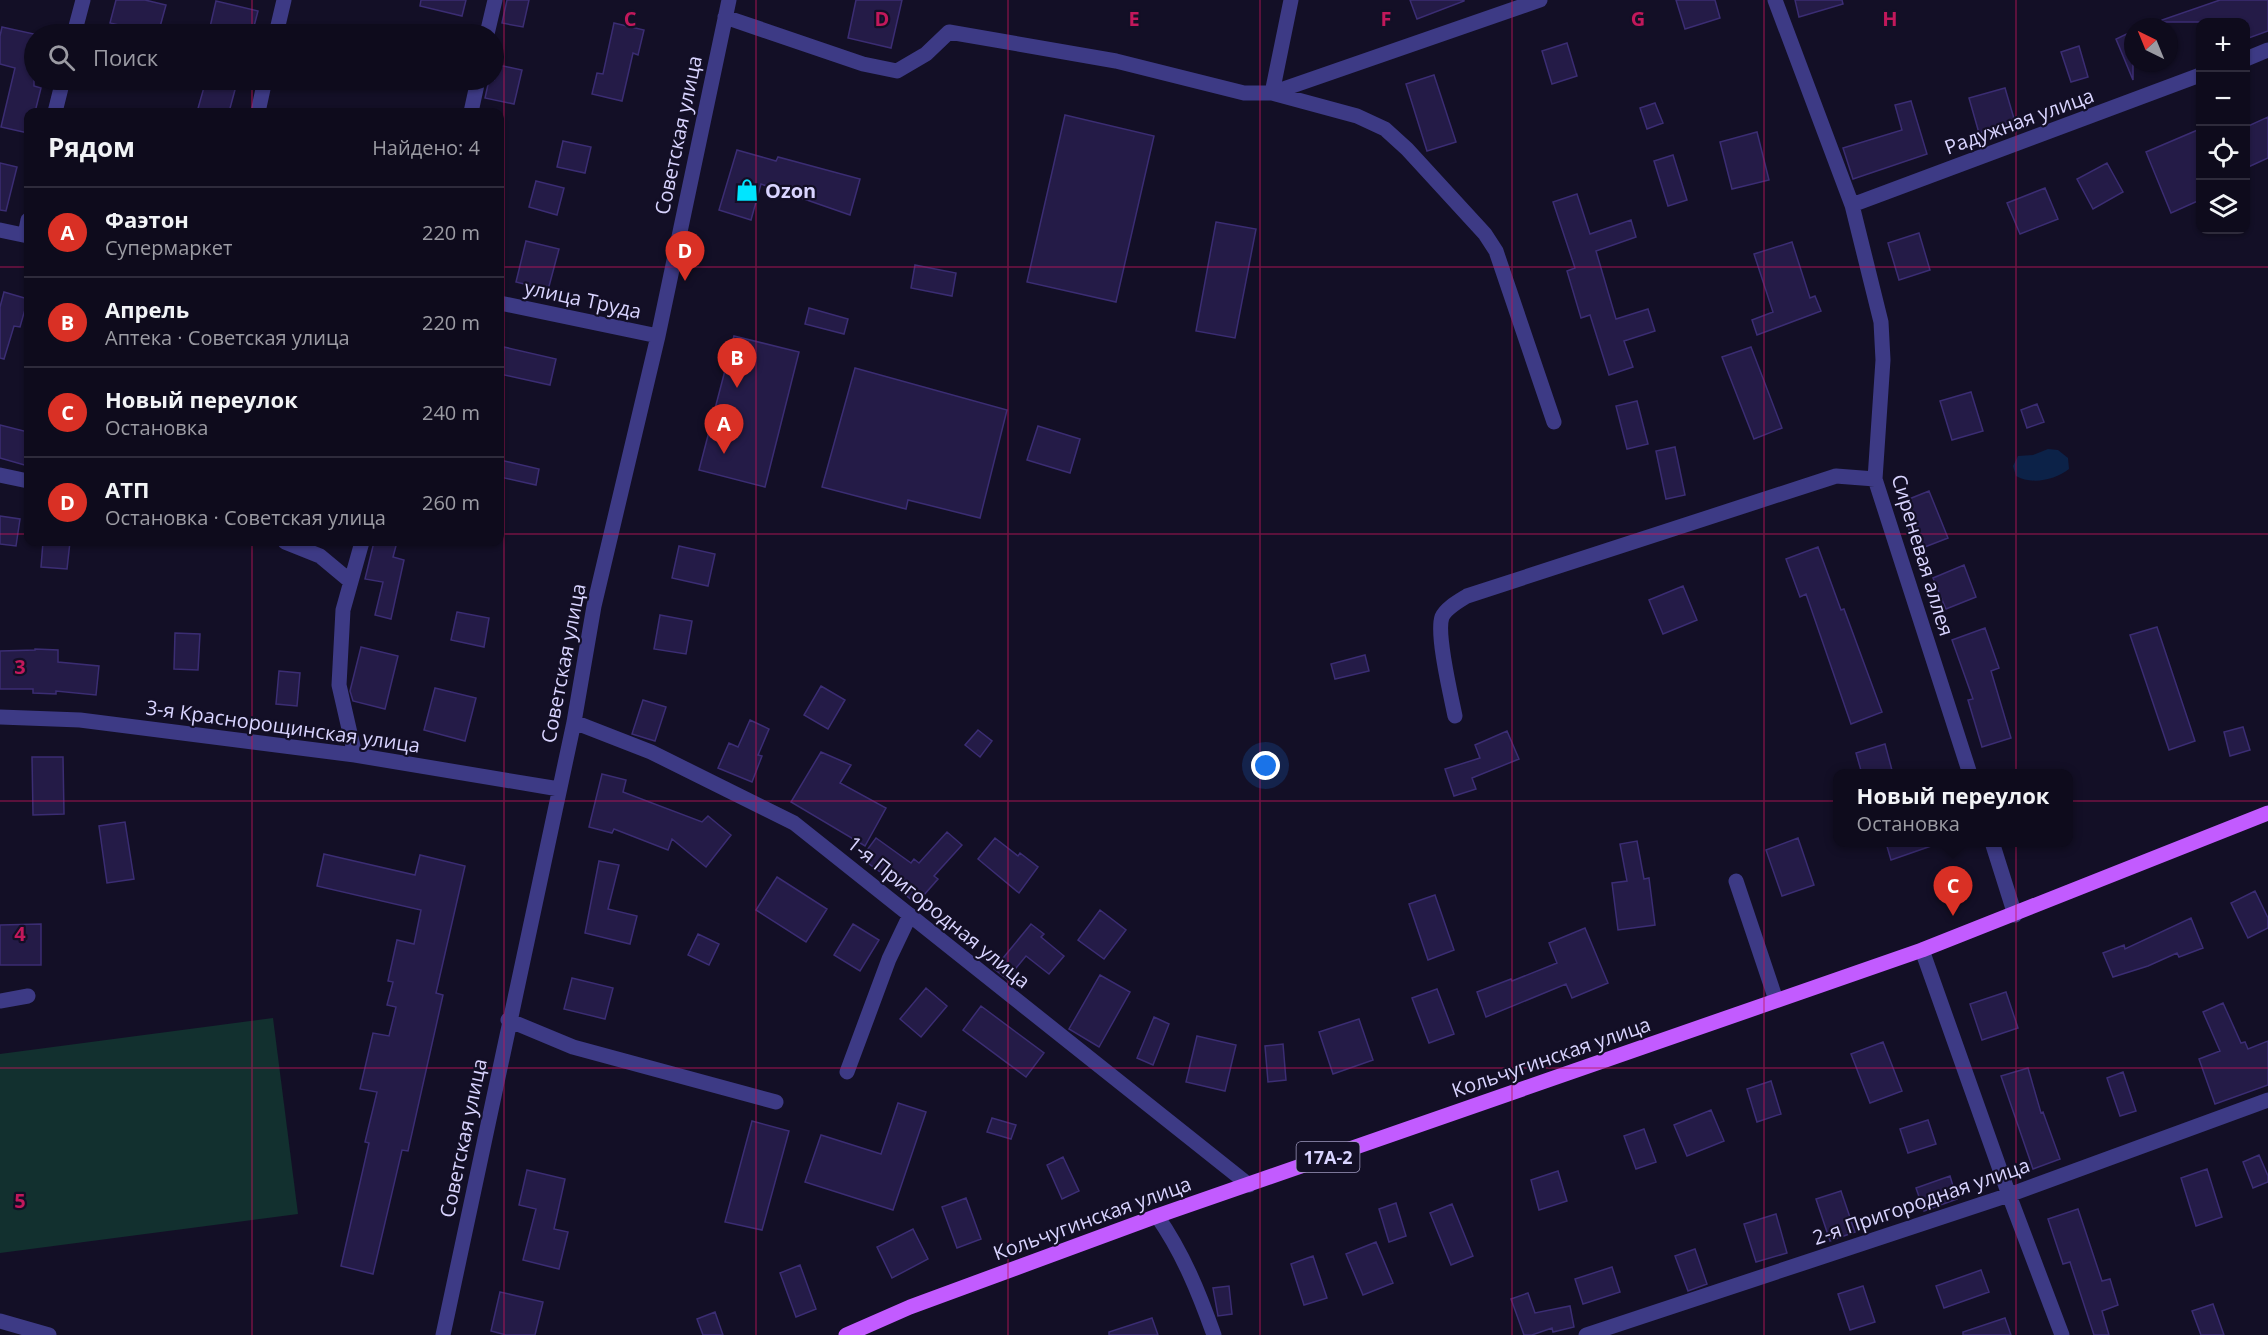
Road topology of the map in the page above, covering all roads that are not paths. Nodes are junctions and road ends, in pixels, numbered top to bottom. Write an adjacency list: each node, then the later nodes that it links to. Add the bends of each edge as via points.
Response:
1 (82, 0): 9 (street)
2 (284, 0): 10 (street)
3 (495, 0): 11 (street)
4 (729, 0): 8 (street, Советская улица)
5 (1291, 0): 18 (street)
6 (1540, 0): 18 (street)
7 (1775, 0): 22 (street, Сиреневая аллея)
8 (725, 17): 18 (street, via 863,64 897,71 926,54 949,32 1116,61 1244,93); 26 (street, Советская улица)
9 (76, 24)
10 (278, 24)
11 (489, 24)
12 (2268, 50): 13 (street)
13 (2250, 57)
14 (2196, 76): 22 (street, Радужная улица)
15 (60, 90): 19 (street)
16 (263, 90): 20 (street)
17 (476, 90): 21 (street)
18 (1272, 93): 27 (street, via 1357,116 1385,129 1485,234 1496,251)
19 (56, 108)
20 (259, 108)
21 (472, 108)
22 (1852, 205): 29 (street, Сиреневая аллея, via 1881,322 1883,360)
23 (0, 230): 24 (street)
24 (24, 235)
25 (504, 304): 26 (street, улица Труда)
26 (658, 336): 36 (street, Советская улица, via 594,606)
27 (1554, 422)
28 (0, 475): 30 (street)
29 (1875, 479): 34 (street, via 1836,476 1467,596 1442,616 1440,631); 38 (street, Сиреневая аллея)
30 (24, 480)
31 (295, 546): 33 (street, via 320,556)
32 (361, 546): 33 (street)
33 (350, 580): 37 (street, via 343,610 339,686)
34 (1455, 716)
35 (0, 717): 37 (street, 3-я Краснорощинская улица, via 81,720)
36 (574, 722): 39 (street, Советская улица); 43 (street, 1-я Пригородная улица, via 651,752 794,823)
37 (355, 755): 39 (street, 3-я Краснорощинская улица)
38 (1968, 769)
39 (559, 789): 49 (street, Советская улица)
40 (2268, 813): 44 (main road, Кольчугинская улица / 17А-2)
41 (1993, 847): 44 (street)
42 (1737, 881): 47 (street)
43 (910, 915): 50 (street, via 889,959); 53 (street, 1-я Пригородная улица)
44 (2015, 915): 45 (main road, Кольчугинская улица / 17А-2)
45 (1922, 950): 47 (main road, Кольчугинская улица / 17А-2); 54 (street)
46 (28, 996): 48 (street)
47 (1776, 1000): 53 (main road, Кольчугинская улица / 17А-2)
48 (0, 1001)
49 (508, 1020): 52 (street, via 573,1047); 58 (street, Советская улица)
50 (847, 1072)
51 (2268, 1100): 54 (street, 2-я Пригородная улица)
52 (776, 1102)
53 (1249, 1185): 55 (main road, Кольчугинская улица / 17А-2)
54 (2009, 1195): 61 (street, 2-я Пригородная улица); 62 (street)
55 (1157, 1216): 59 (main road, Кольчугинская улица / 17А-2, via 910,1307); 60 (street, via 1176,1243)
56 (0, 1321): 57 (street)
57 (49, 1335)
58 (443, 1335)
59 (846, 1335)
60 (1214, 1335)
61 (1586, 1335)
62 (2062, 1335)

